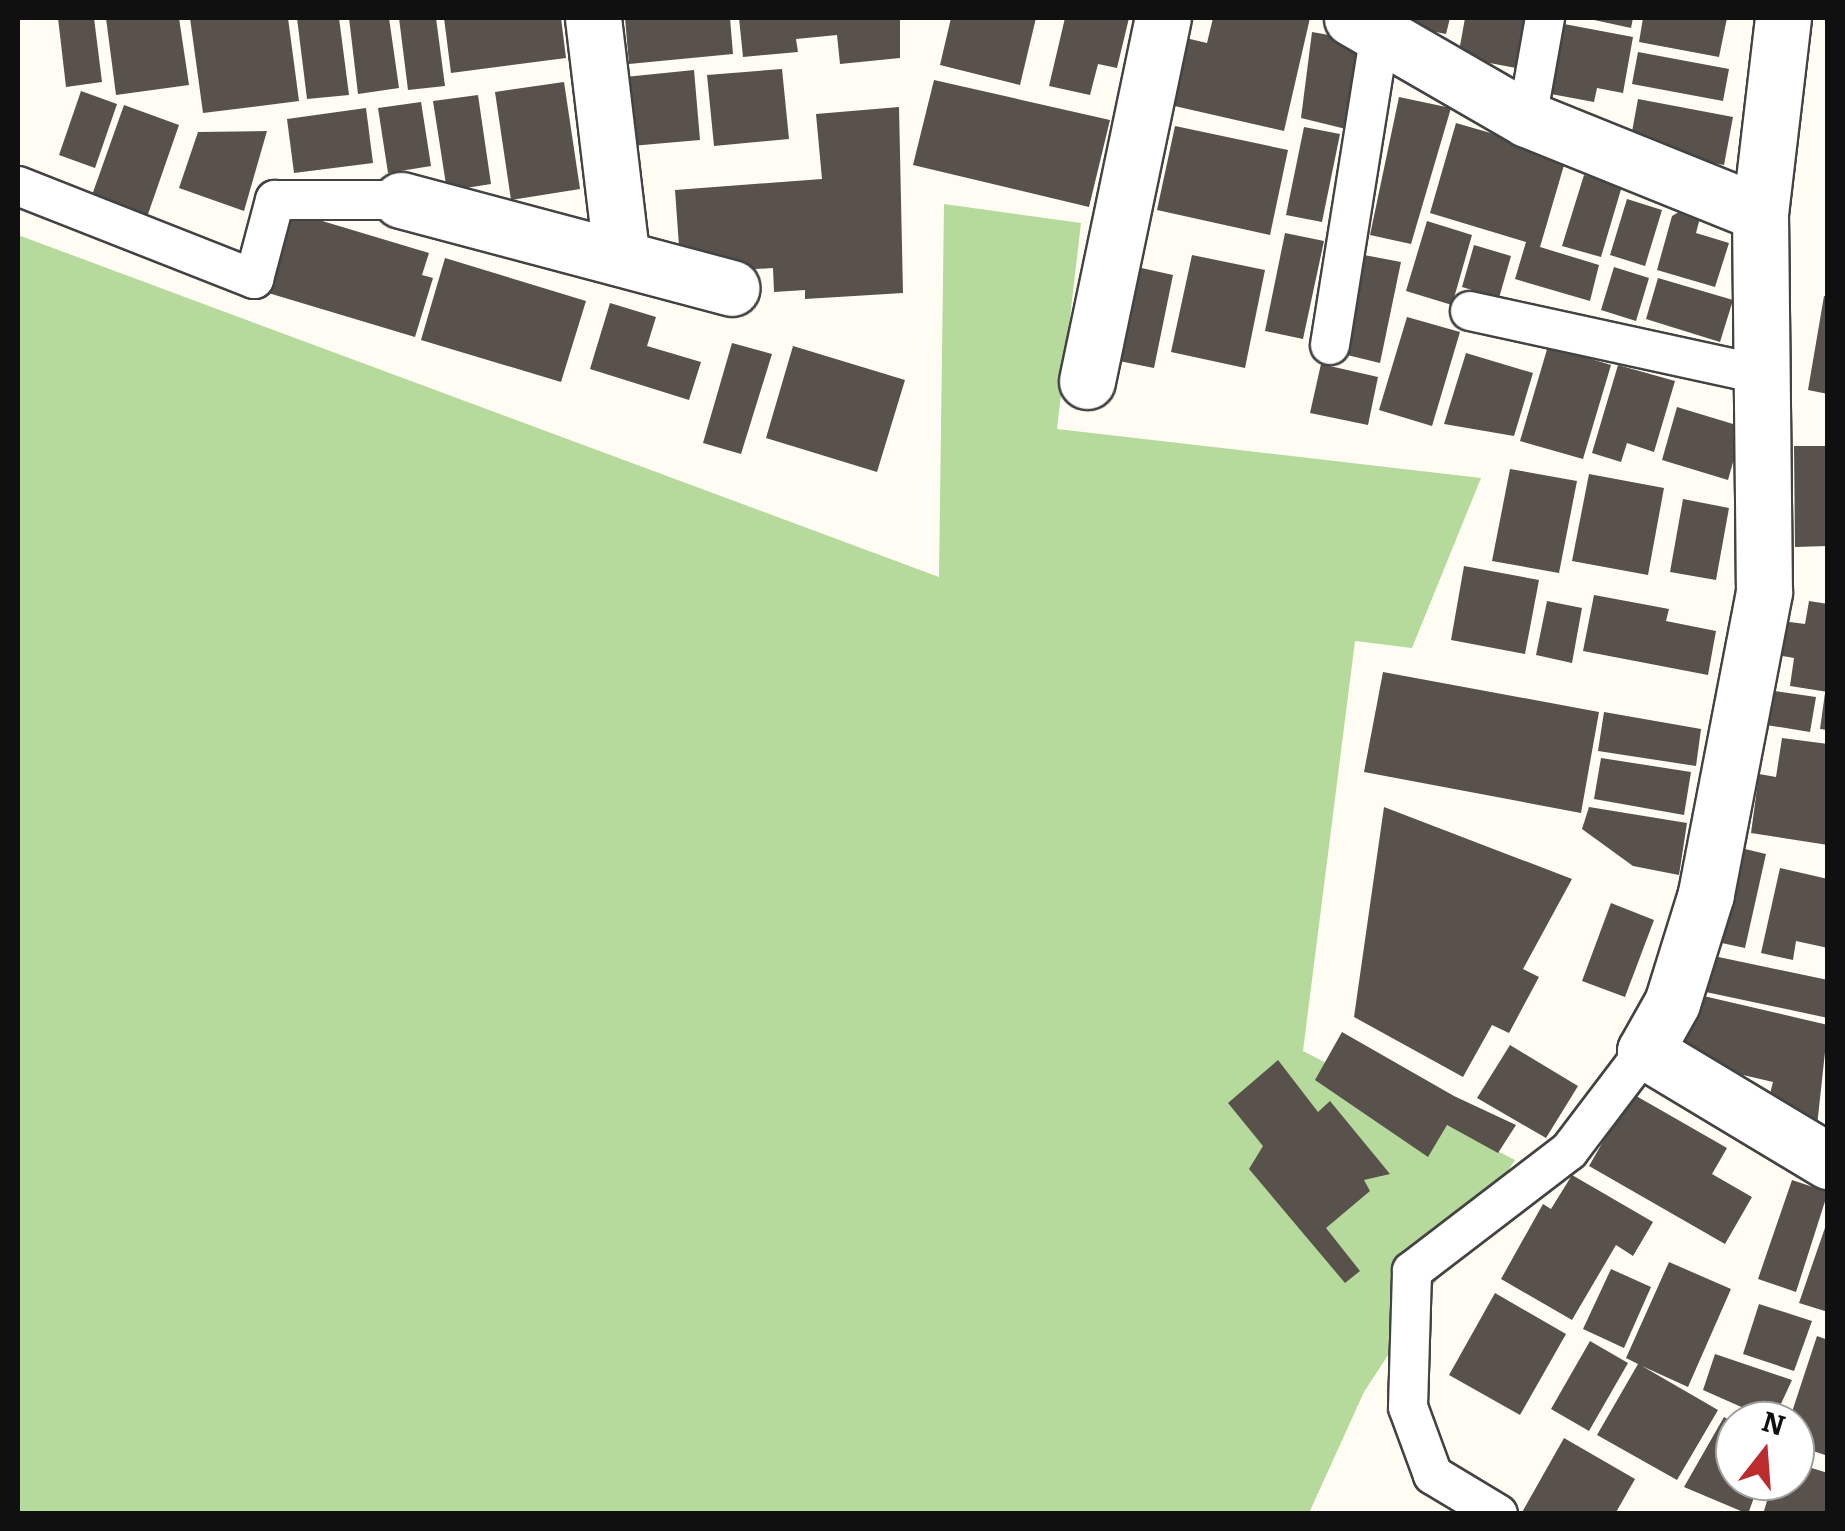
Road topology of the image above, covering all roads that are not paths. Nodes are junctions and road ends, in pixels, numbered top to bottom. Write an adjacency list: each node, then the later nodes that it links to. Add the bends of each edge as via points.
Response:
1 (593, 18): 10 (street)
2 (1163, 18): 15 (street)
3 (1544, 18): 6 (lane)
4 (1783, 18): 9 (street)
5 (1366, 26): 6 (street); 13 (lane)
6 (1527, 119): 9 (street)
7 (18, 186): 8 (lane, via 254,279 275,200)
8 (401, 200): 10 (street)
9 (1760, 213): 14 (street)
10 (621, 254): 11 (street)
11 (732, 288)
12 (1470, 311): 14 (lane)
13 (1330, 346)
14 (1763, 376): 16 (street, via 1764,592 1706,894 1672,1003)
15 (1087, 380)
16 (1645, 1051): 17 (street); 18 (lane, via 1569,1150 1412,1271 1408,1407 1420,1441 1433,1475)
17 (1828, 1160)
18 (1498, 1514)

